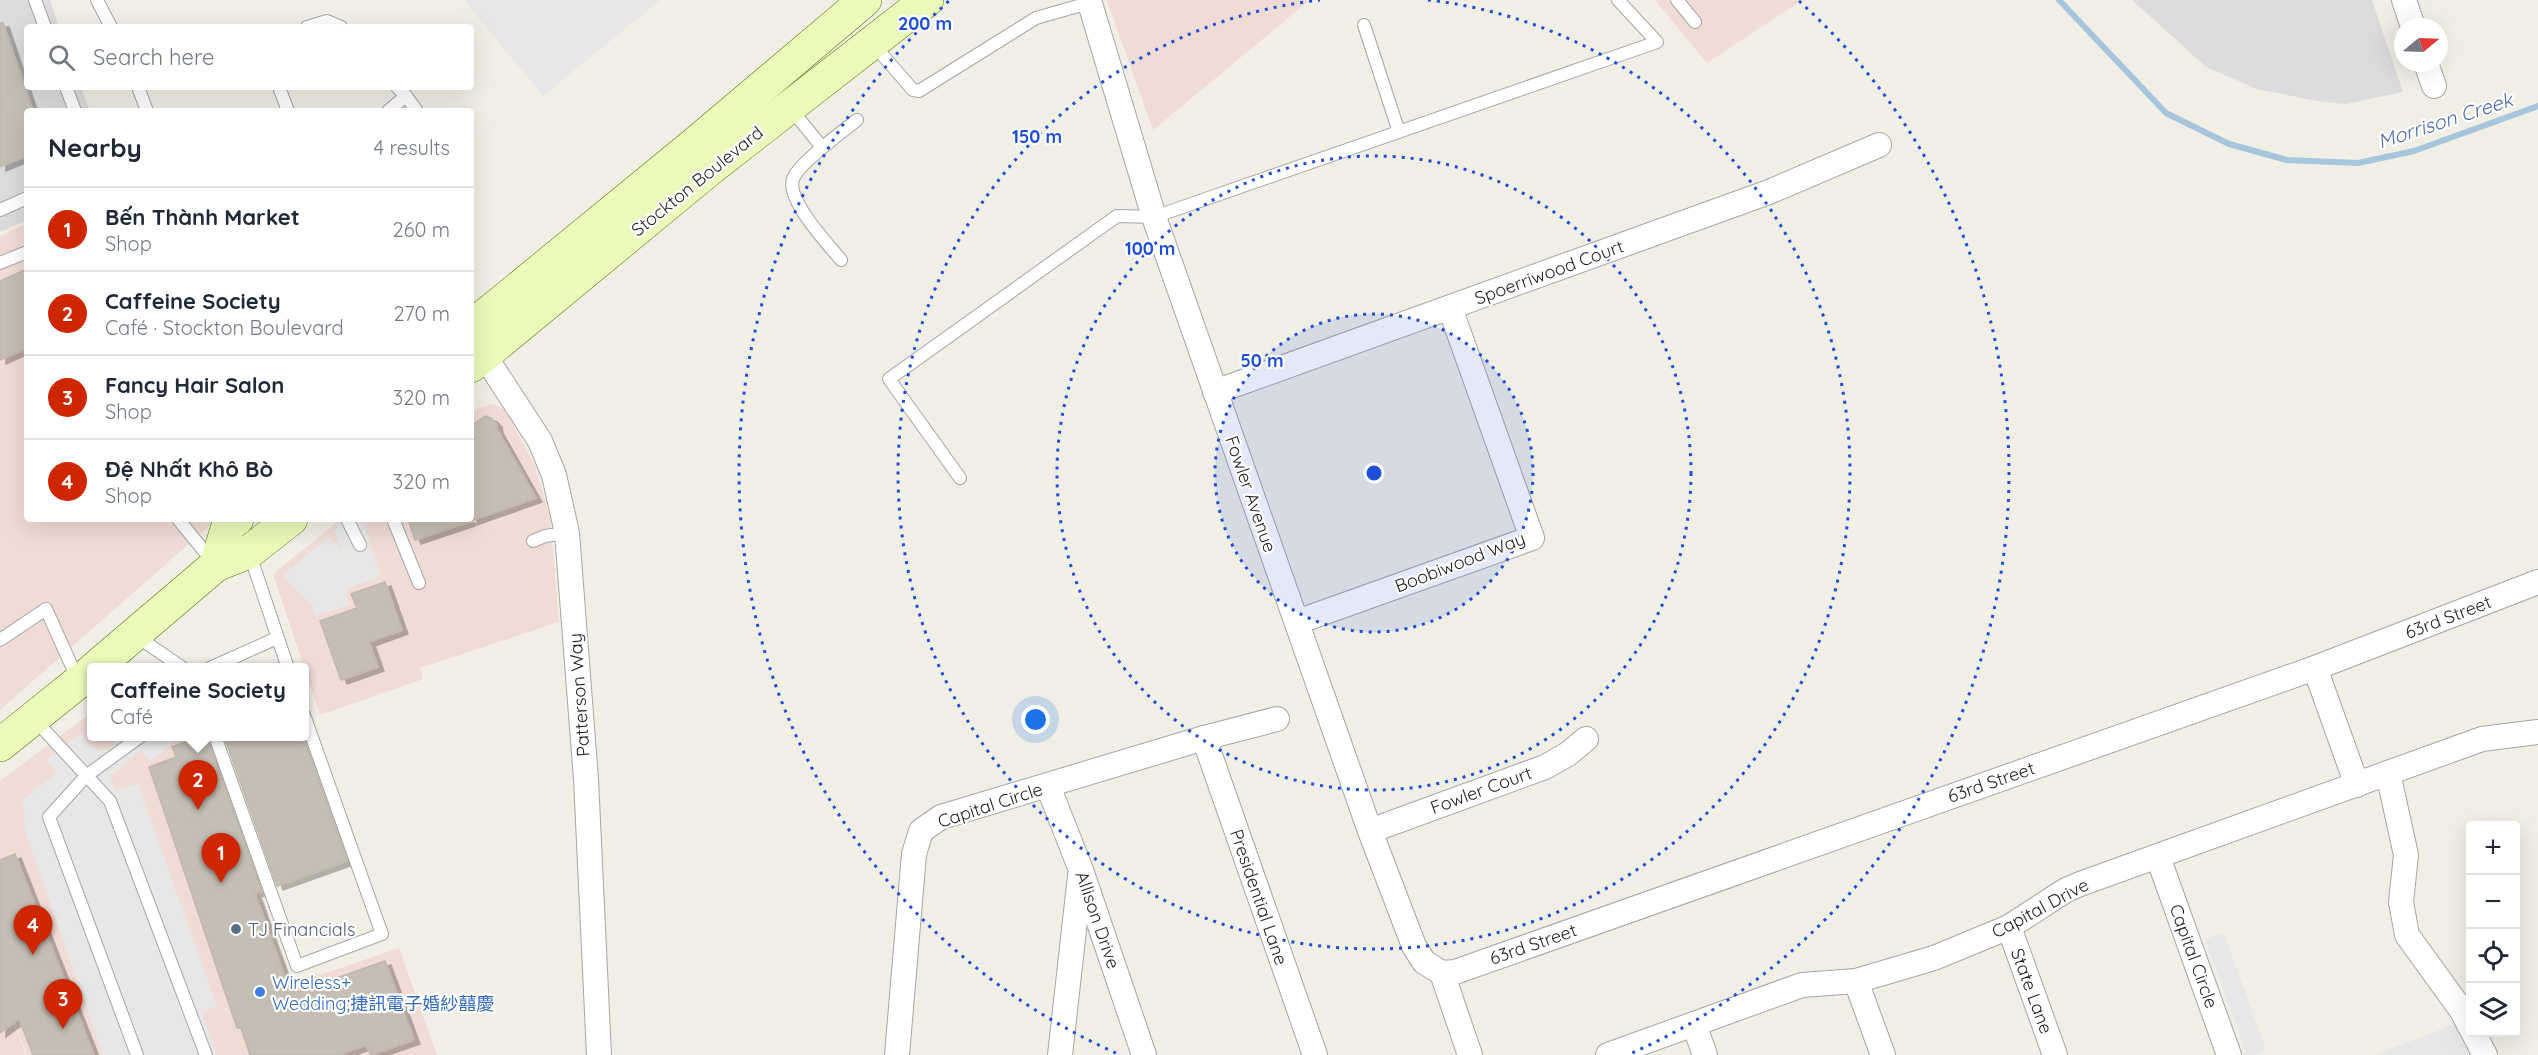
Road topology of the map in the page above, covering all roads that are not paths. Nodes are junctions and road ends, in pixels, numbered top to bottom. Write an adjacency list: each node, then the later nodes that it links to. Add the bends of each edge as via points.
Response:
1 (35, 0): 11 (lane)
2 (97, 0): 12 (lane)
3 (865, 0): 40 (main road, Stockton Boulevard, via 607,216)
4 (1618, 0): 30 (lane, via 1657,42)
5 (1677, 0): 10 (lane)
6 (2404, 0): 9 (street)
7 (1093, 1): 16 (lane, via 1036,18 919,91 913,90); 35 (street, Fowler Avenue)
8 (916, 3): 16 (main road, Stockton Boulevard)
9 (2410, 18)
10 (1695, 22)
11 (44, 24)
12 (109, 24)
13 (317, 24): 14 (lane)
14 (334, 24)
15 (1364, 25): 30 (lane)
16 (872, 43): 23 (main road, Stockton Boulevard)
17 (2429, 72): 18 (street)
18 (2434, 86)
19 (67, 90): 24 (lane)
20 (139, 90): 25 (lane)
21 (280, 90): 26 (lane)
22 (401, 92): 27 (lane); 28 (lane)
23 (789, 107): 32 (lane); 40 (main road, Stockton Boulevard)
24 (74, 108)
25 (146, 108)
26 (287, 108)
27 (390, 108)
28 (414, 108)
29 (857, 120): 32 (lane)
30 (1399, 132): 35 (lane)
31 (1879, 145): 39 (street, Spoerriwood Court, via 1769,192)
32 (822, 147): 37 (lane, via 793,177 792,190 810,223)
33 (24, 199): 34 (lane)
34 (0, 210)
35 (1154, 217): 41 (street, Fowler Avenue); 42 (lane, via 1117,216 889,379)
36 (24, 253): 38 (lane)
37 (841, 260)
38 (0, 263)
39 (1450, 308): 41 (street, Spoerriwood Court); 55 (street, Boobiwood Way, via 1532,538)
40 (475, 350): 48 (street, Patterson Way, via 540,441 554,475)
41 (1215, 392): 55 (street, Fowler Avenue)
42 (960, 478)
43 (180, 522): 52 (lane)
44 (233, 522): 52 (main road, via 228,526)
45 (287, 522): 51 (main road)
46 (348, 522): 50 (lane)
47 (394, 522): 54 (lane)
48 (567, 533): 49 (lane); 90 (street, Patterson Way, via 586,779)
49 (533, 541)
50 (360, 545)
51 (249, 552): 52 (main road); 57 (lane)
52 (216, 565): 56 (main road)
53 (2538, 582): 63 (street, 63rd Street)
54 (419, 583)
55 (1297, 622): 79 (street, Fowler Avenue)
56 (135, 635): 59 (main road); 60 (lane)
57 (277, 638): 61 (lane); 62 (lane)
58 (0, 640): 64 (lane, via 46,609)
59 (100, 663)
60 (176, 663)
61 (221, 663)
62 (286, 663)
63 (2315, 668): 77 (street); 83 (street, 63rd Street, via 1455,972)
64 (87, 671)
65 (87, 674): 66 (main road)
66 (34, 718): 74 (main road); 76 (lane)
67 (1276, 719): 70 (street, Capital Circle)
68 (309, 729): 73 (lane, via 382,934 297,966)
69 (2538, 732): 75 (street, Capital Drive, via 2482,739)
70 (1204, 738): 78 (street, Capital Circle); 94 (street, Presidential Lane)
71 (1587, 739): 79 (street, Fowler Court, via 1545,767)
72 (134, 741): 76 (lane)
73 (217, 741)
74 (0, 746)
75 (2388, 773): 77 (street, Capital Drive); 85 (street, via 2406,855 2401,903 2408,935)
76 (86, 776): 88 (lane, via 49,817); 89 (lane, via 110,801)
77 (2357, 785): 80 (street, Capital Drive)
78 (1047, 786): 81 (street, Allison Drive); 91 (street, Capital Circle, via 941,817 921,831 914,854)
79 (1370, 831): 83 (street, Fowler Avenue, via 1414,946 1424,962)
80 (2158, 857): 82 (street, Capital Drive, via 2066,890); 100 (street, Capital Circle)
81 (1081, 870): 92 (street); 93 (street, Allison Drive)
82 (2009, 927): 84 (street, Capital Drive, via 1934,958); 99 (street, State Lane)
83 (1442, 973): 95 (street)
84 (1856, 981): 86 (street, Capital Drive, via 1802,986); 98 (street)
85 (2466, 1019)
86 (1694, 1024): 96 (street, Capital Drive); 97 (street)
87 (2477, 1037): 101 (street)
88 (137, 1055)
89 (206, 1055)
90 (599, 1055)
91 (897, 1055)
92 (1060, 1055)
93 (1144, 1055)
94 (1315, 1055)
95 (1470, 1055)
96 (1608, 1055)
97 (1706, 1055)
98 (1883, 1055)
99 (2055, 1055)
100 (2229, 1055)
101 (2486, 1055)

